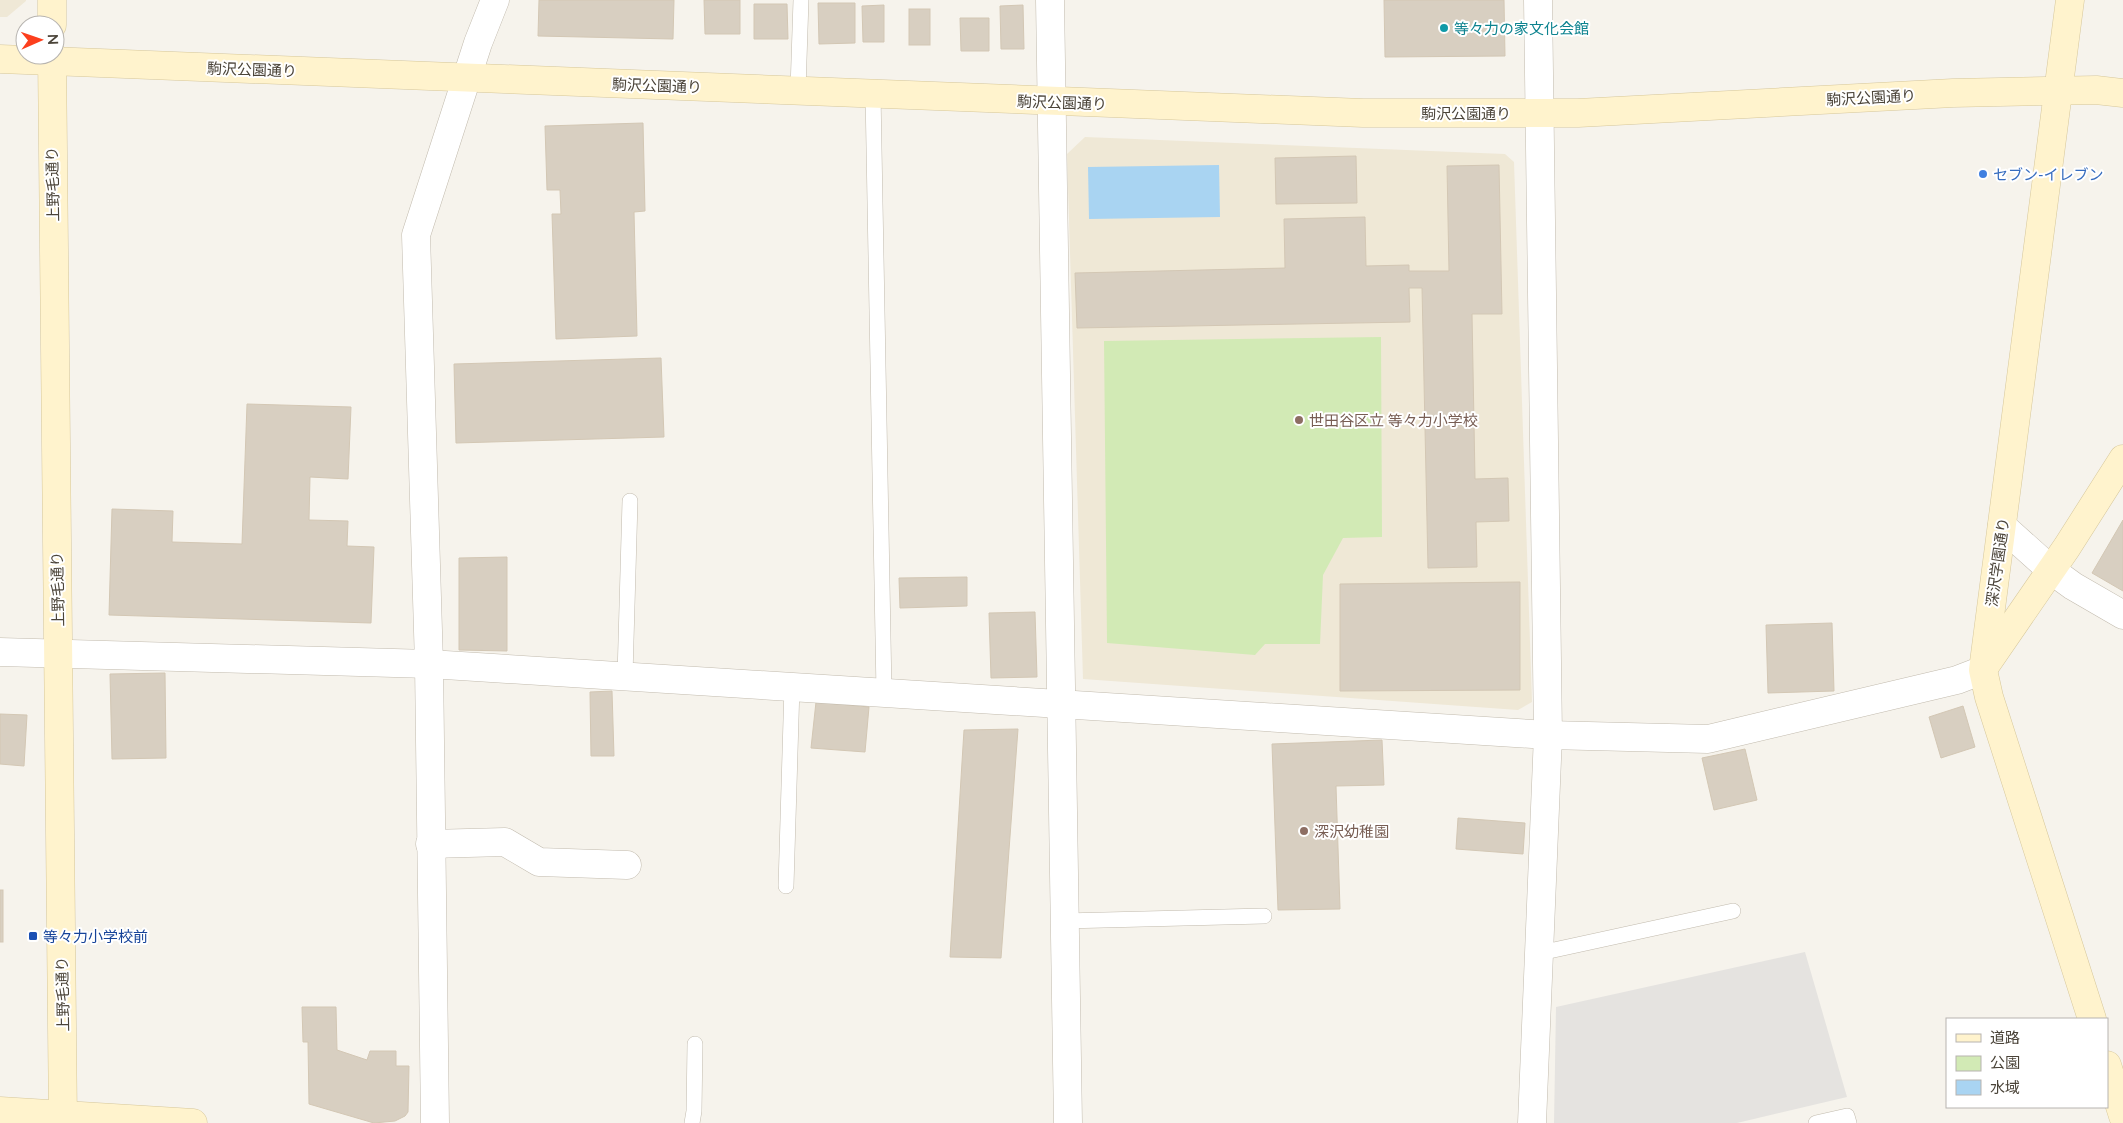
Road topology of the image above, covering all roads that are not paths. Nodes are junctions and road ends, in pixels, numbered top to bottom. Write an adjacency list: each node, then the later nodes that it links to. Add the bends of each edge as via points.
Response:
1 (52, 0): 7 (street)
2 (494, 0): 12 (street)
3 (801, 0): 13 (lane)
4 (1050, 0): 17 (street)
5 (1538, 0): 18 (street)
6 (2070, 0): 14 (street, 深沢学園通り)
7 (52, 15)
8 (0, 59): 9 (street, 駒沢公園通り)
9 (15, 59)
10 (65, 59): 12 (street, 駒沢公園通り)
11 (52, 65): 25 (street, 上野毛通り)
12 (467, 78): 13 (street, 駒沢公園通り); 26 (street, via 416,235)
13 (798, 90): 15 (street, 駒沢公園通り)
14 (2058, 90): 16 (street, 駒沢公園通り); 18 (street, 駒沢公園通り, via 1578,113); 21 (street, 深沢学園通り)
15 (873, 93): 17 (street, 駒沢公園通り); 30 (lane)
16 (2123, 93)
17 (1052, 101): 18 (street, 駒沢公園通り, via 1363,113); 31 (street)
18 (1541, 112): 32 (street)
19 (2123, 459): 22 (street)
20 (630, 501): 28 (lane)
21 (2002, 526): 22 (street); 27 (street, 深沢学園通り)
22 (2051, 570): 23 (street); 27 (street)
23 (2123, 615)
24 (0, 652): 25 (street)
25 (57, 654): 26 (street); 45 (street, 上野毛通り)
26 (429, 664): 28 (street); 33 (street)
27 (1983, 670): 32 (street, via 1957,680 1708,739); 40 (street, 深沢学園通り)
28 (625, 676): 29 (street)
29 (792, 686): 30 (street); 35 (lane)
30 (884, 692): 31 (street)
31 (1060, 703): 32 (street); 38 (street)
32 (1548, 735): 39 (street)
33 (430, 844): 34 (street, via 505,842 539,862); 47 (street)
34 (627, 865)
35 (786, 886)
36 (1733, 911): 39 (lane)
37 (1264, 916): 38 (lane)
38 (1064, 920): 49 (street)
39 (1540, 953): 50 (street)
40 (2092, 1018)
41 (695, 1044): 48 (lane)
42 (2108, 1068): 44 (street)
43 (0, 1111): 45 (street)
44 (2123, 1116)
45 (62, 1119): 46 (street)
46 (193, 1123)
47 (435, 1123)
48 (692, 1123)
49 (1068, 1123)
50 (1532, 1123)
51 (1816, 1123): 52 (lane, via 1847,1116)
52 (1849, 1123)

